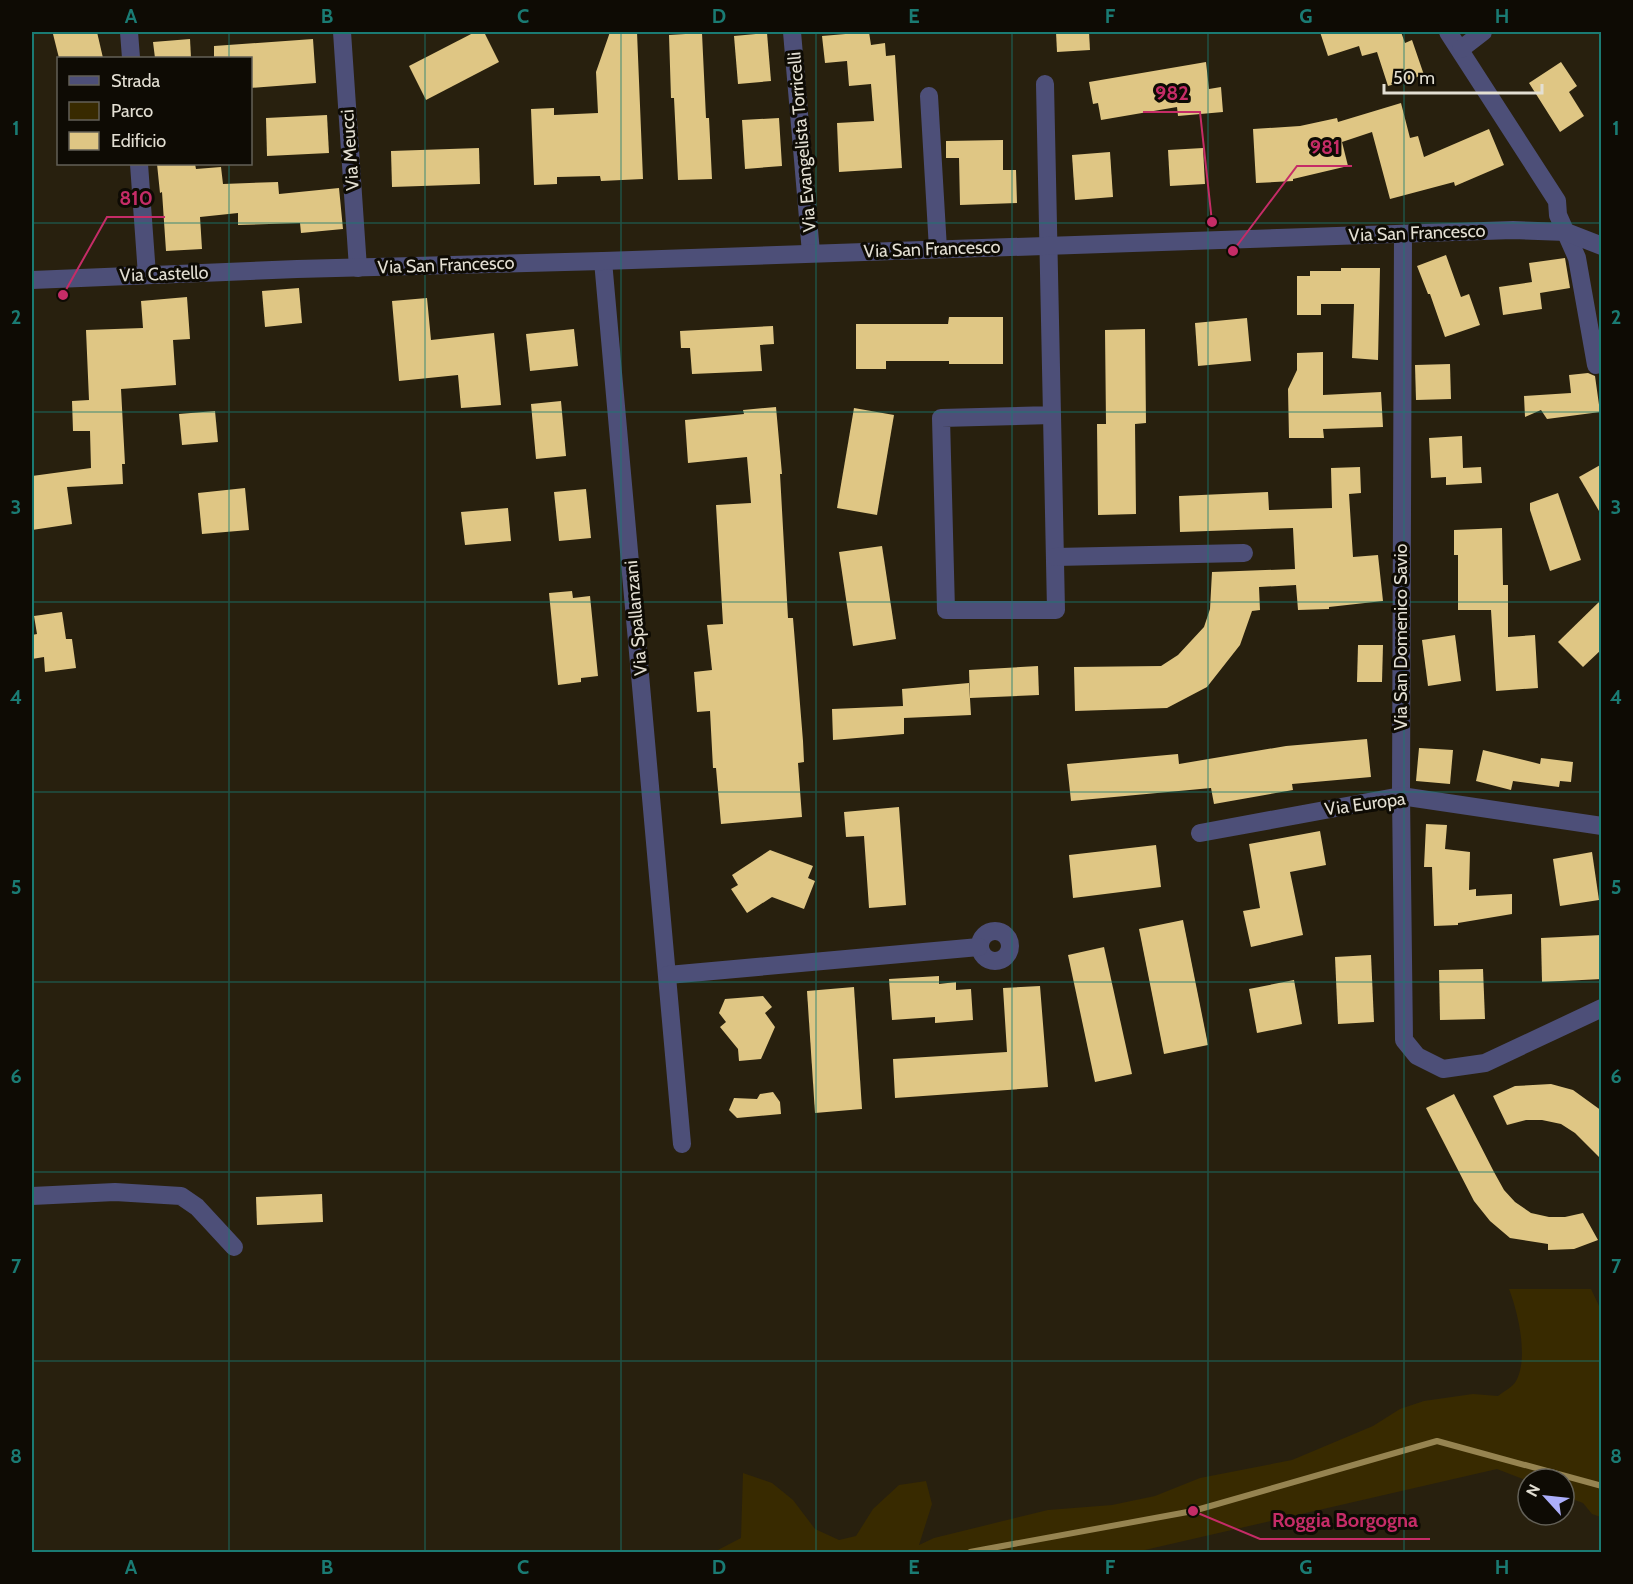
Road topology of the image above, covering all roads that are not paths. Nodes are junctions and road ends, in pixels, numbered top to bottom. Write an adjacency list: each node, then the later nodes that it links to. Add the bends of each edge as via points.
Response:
1 (129, 32): 7 (street)
2 (342, 32): 18 (street, Via Meucci)
3 (792, 32): 16 (street, Via Evangelista Torricelli)
4 (1448, 32): 6 (street)
5 (1483, 32): 6 (street)
6 (1461, 50): 11 (street, via 1553,193)
7 (131, 57)
8 (1045, 84): 13 (street)
9 (929, 96): 15 (street)
10 (138, 165): 20 (street)
11 (1566, 232): 12 (street, Via San Francesco); 14 (street, Via San Francesco); 22 (street, via 1577,258)
12 (1403, 234): 13 (street, Via San Francesco); 26 (street, Via San Domenico Savio)
13 (1047, 245): 15 (street, Via San Francesco); 23 (street)
14 (1602, 246)
15 (938, 249): 16 (street, Via San Francesco)
16 (811, 254): 17 (street, Via San Francesco)
17 (603, 261): 18 (street, Via San Francesco); 30 (street, Via Spallanzani)
18 (358, 268): 19 (street, Via San Francesco)
19 (297, 269): 20 (street, Via Castello)
20 (147, 275): 21 (street, Via Castello)
21 (32, 280)
22 (1596, 365)
23 (1052, 415): 25 (street); 25 (street, via 941,418 946,610 1056,610)
24 (1244, 553): 25 (street)
25 (1055, 557)
26 (1401, 795): 27 (street, Via Europa); 28 (street, Via Europa); 31 (street, Via San Domenico Savio, via 1404,1040 1417,1056 1443,1069 1485,1063)
27 (1602, 826)
28 (1200, 833)
29 (980, 947): 30 (street)
30 (668, 975): 32 (street, Via Spallanzani)
31 (1602, 1008)
32 (682, 1144)
33 (32, 1196): 34 (street, via 115,1192 181,1197 198,1207)
34 (234, 1247)

